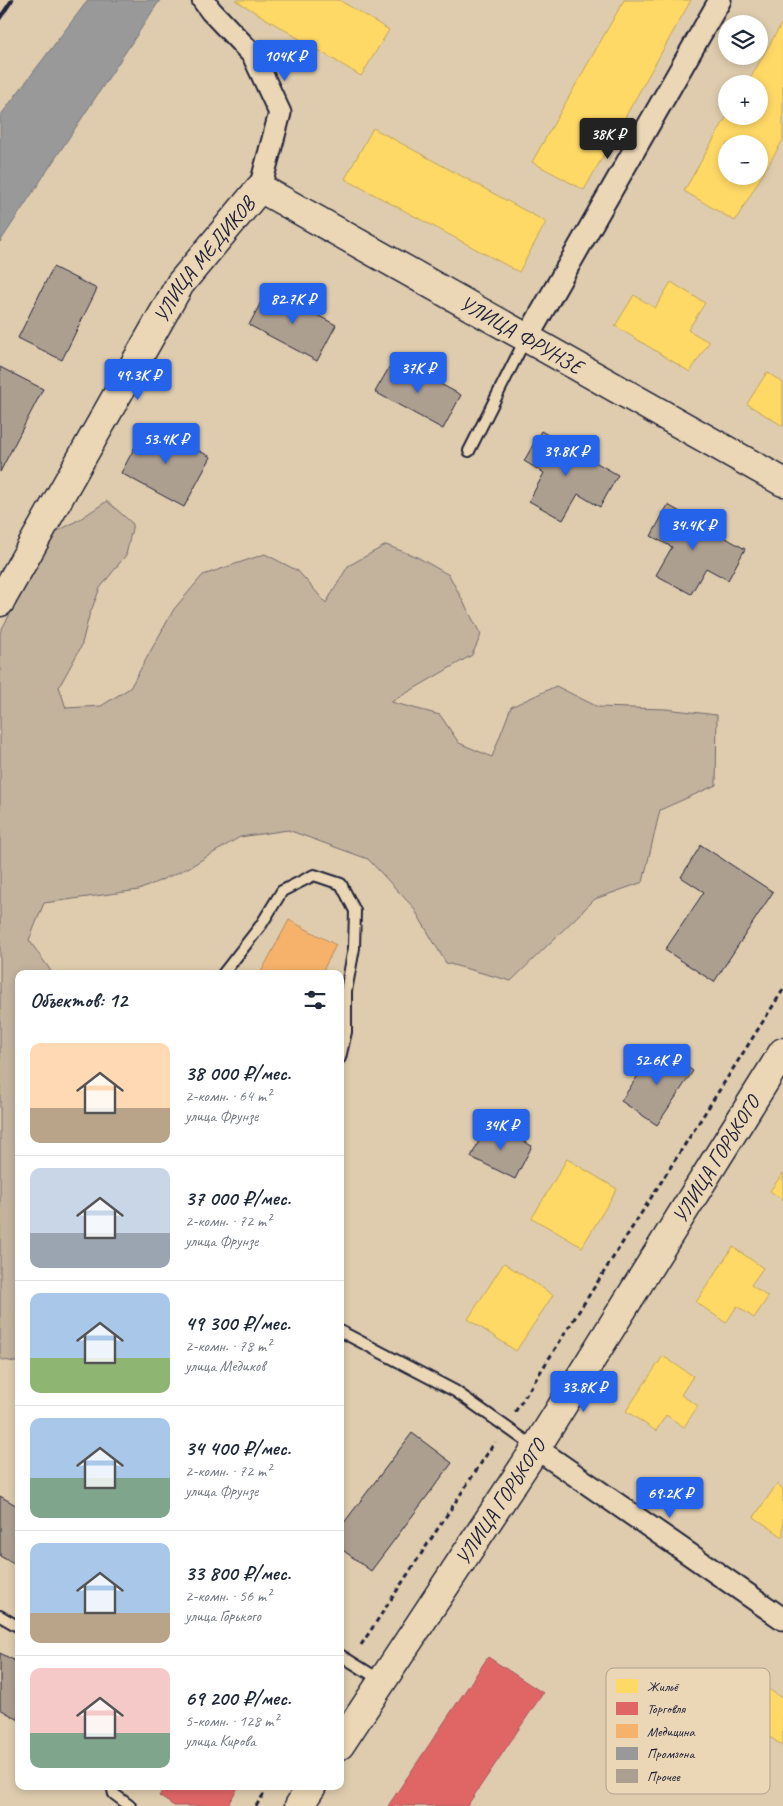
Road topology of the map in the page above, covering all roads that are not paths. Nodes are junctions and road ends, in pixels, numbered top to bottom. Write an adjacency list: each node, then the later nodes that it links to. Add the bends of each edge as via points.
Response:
1 (203, 0): 3 (street, УЛИЦА МЕДИКОВ, via 210,12 253,55 280,113)
2 (720, 0): 4 (street)
3 (260, 188): 4 (street, УЛИЦА ФРУНЗЕ); 7 (street, УЛИЦА МЕДИКОВ, via 180,284)
4 (526, 338): 5 (lane); 6 (street, УЛИЦА ФРУНЗЕ)
5 (469, 451)
6 (783, 482)
7 (0, 602)
8 (226, 970): 9 (lane, via 282,891 314,875 341,884 355,911)
9 (344, 1041)
10 (783, 1052): 12 (street, УЛИЦА ГОРЬКОГО)
11 (344, 1333): 12 (lane, via 455,1391)
12 (536, 1448): 14 (street); 17 (street, УЛИЦА ГОРЬКОГО)
13 (0, 1616): 15 (lane)
14 (783, 1619)
15 (15, 1625)
16 (344, 1657): 17 (lane)
17 (382, 1681): 18 (street, УЛИЦА ГОРЬКОГО)
18 (344, 1739)
19 (113, 1790): 21 (lane)
20 (309, 1790): 22 (street)
21 (130, 1806)
22 (299, 1806)

